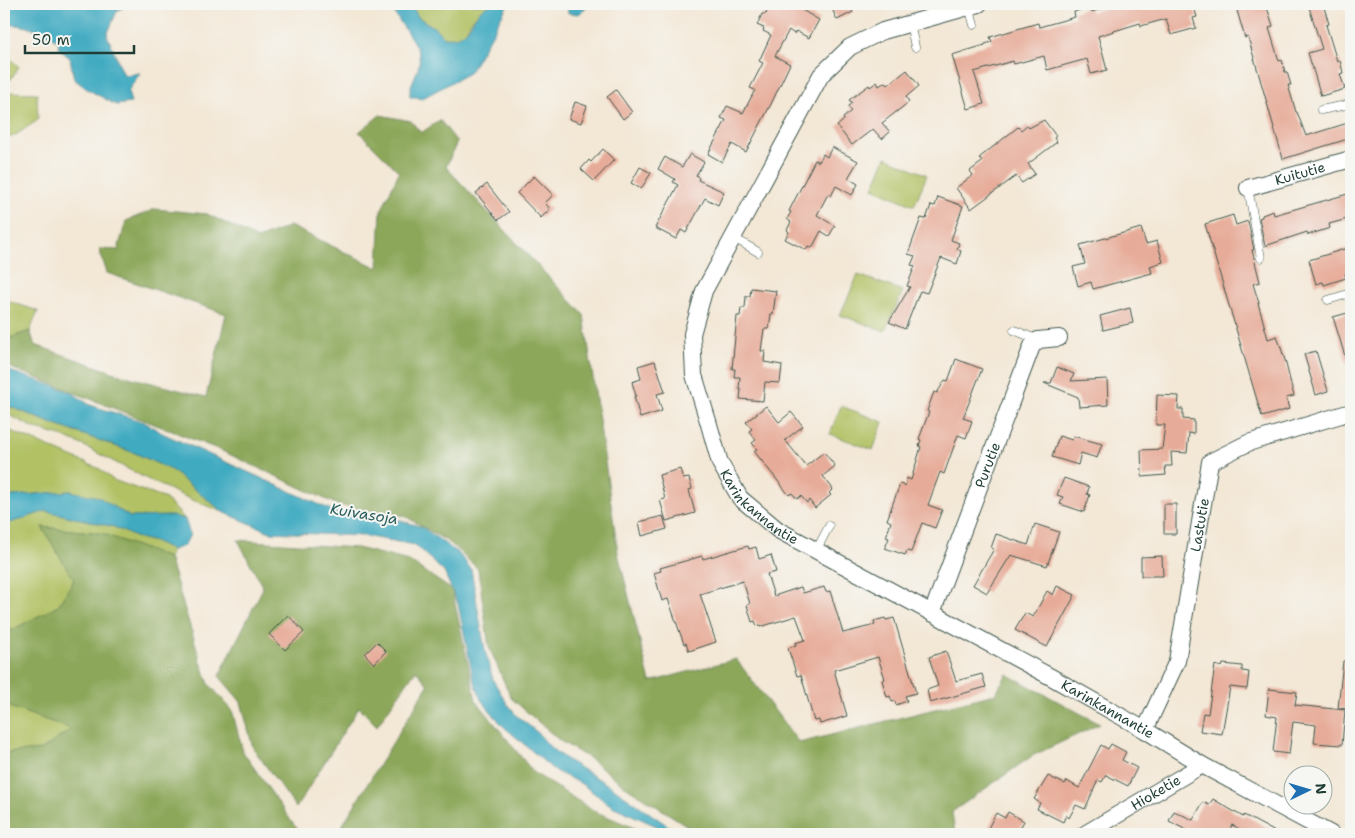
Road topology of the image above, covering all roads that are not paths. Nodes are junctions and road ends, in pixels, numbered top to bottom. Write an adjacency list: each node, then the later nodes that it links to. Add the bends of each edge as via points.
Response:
1 (974, 5): 2 (street, Karinkannantie); 3 (lane)
2 (910, 23): 4 (lane); 9 (street, Karinkannantie, via 883,31 850,47 822,75)
3 (974, 25)
4 (915, 46)
5 (1351, 104): 6 (lane)
6 (1321, 110)
7 (1351, 160): 8 (street, Kuitutie)
8 (1248, 188): 11 (lane)
9 (734, 238): 10 (lane); 19 (street, Karinkannantie, via 704,291 692,334 694,375 720,463 740,498 778,530)
10 (758, 252)
11 (1261, 258)
12 (1351, 292): 13 (lane)
13 (1328, 300)
14 (1014, 330): 16 (lane)
15 (1059, 338): 16 (street)
16 (1038, 340): 20 (street, Purutie, via 1032,346)
17 (1351, 412): 21 (street, Lastutie, via 1248,443 1210,462 1177,661)
18 (829, 526): 19 (lane)
19 (816, 551): 20 (street, Karinkannantie)
20 (932, 613): 21 (street, Karinkannantie)
21 (1145, 730): 22 (street, Karinkannantie)
22 (1202, 765): 23 (street, Hioketie); 24 (street, Karinkannantie)
23 (1085, 834)
24 (1331, 834)

